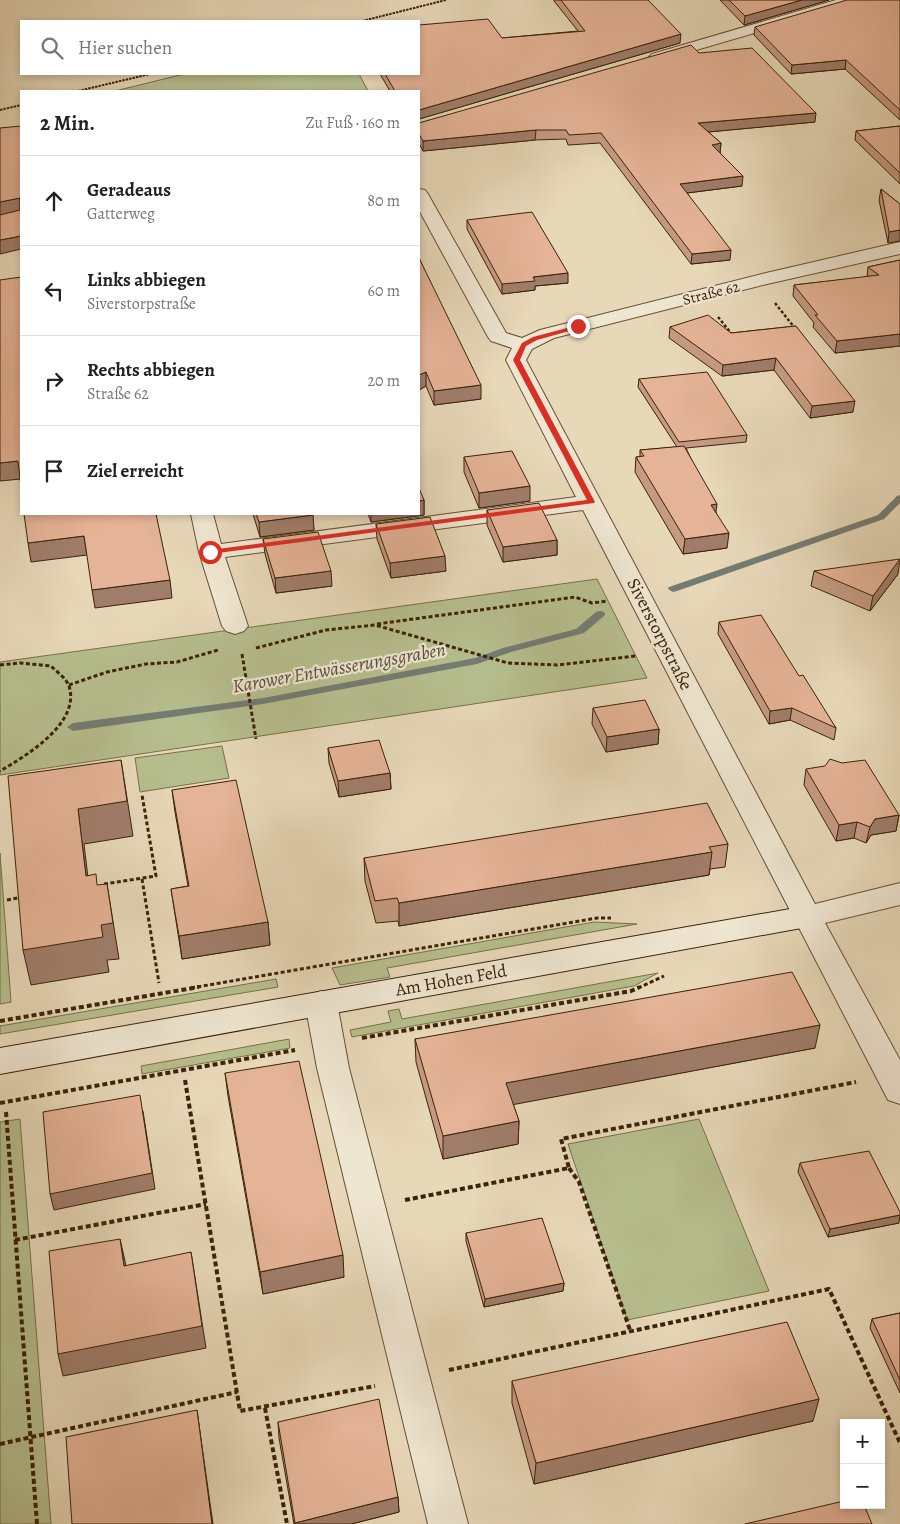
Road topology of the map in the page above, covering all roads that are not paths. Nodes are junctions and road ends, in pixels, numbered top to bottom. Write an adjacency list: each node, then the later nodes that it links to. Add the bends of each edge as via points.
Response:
1 (852, 0): 2 (street)
2 (640, 62)
3 (420, 196): 5 (street, via 498,338)
4 (900, 248): 5 (street, Straße 62, via 547,334)
5 (524, 345): 6 (street, Siverstorpstraße, via 516,360)
6 (591, 502): 8 (street); 11 (street, Siverstorpstraße)
7 (202, 515): 8 (street)
8 (210, 552): 9 (street)
9 (235, 626)
10 (900, 894): 11 (street, Am Hohen Feld)
11 (806, 917): 12 (street, Am Hohen Feld); 14 (street, Siverstorpstraße)
12 (321, 1004): 13 (street, Am Hohen Feld); 15 (street, via 367,1207)
13 (0, 1061)
14 (900, 1091)
15 (448, 1524)

